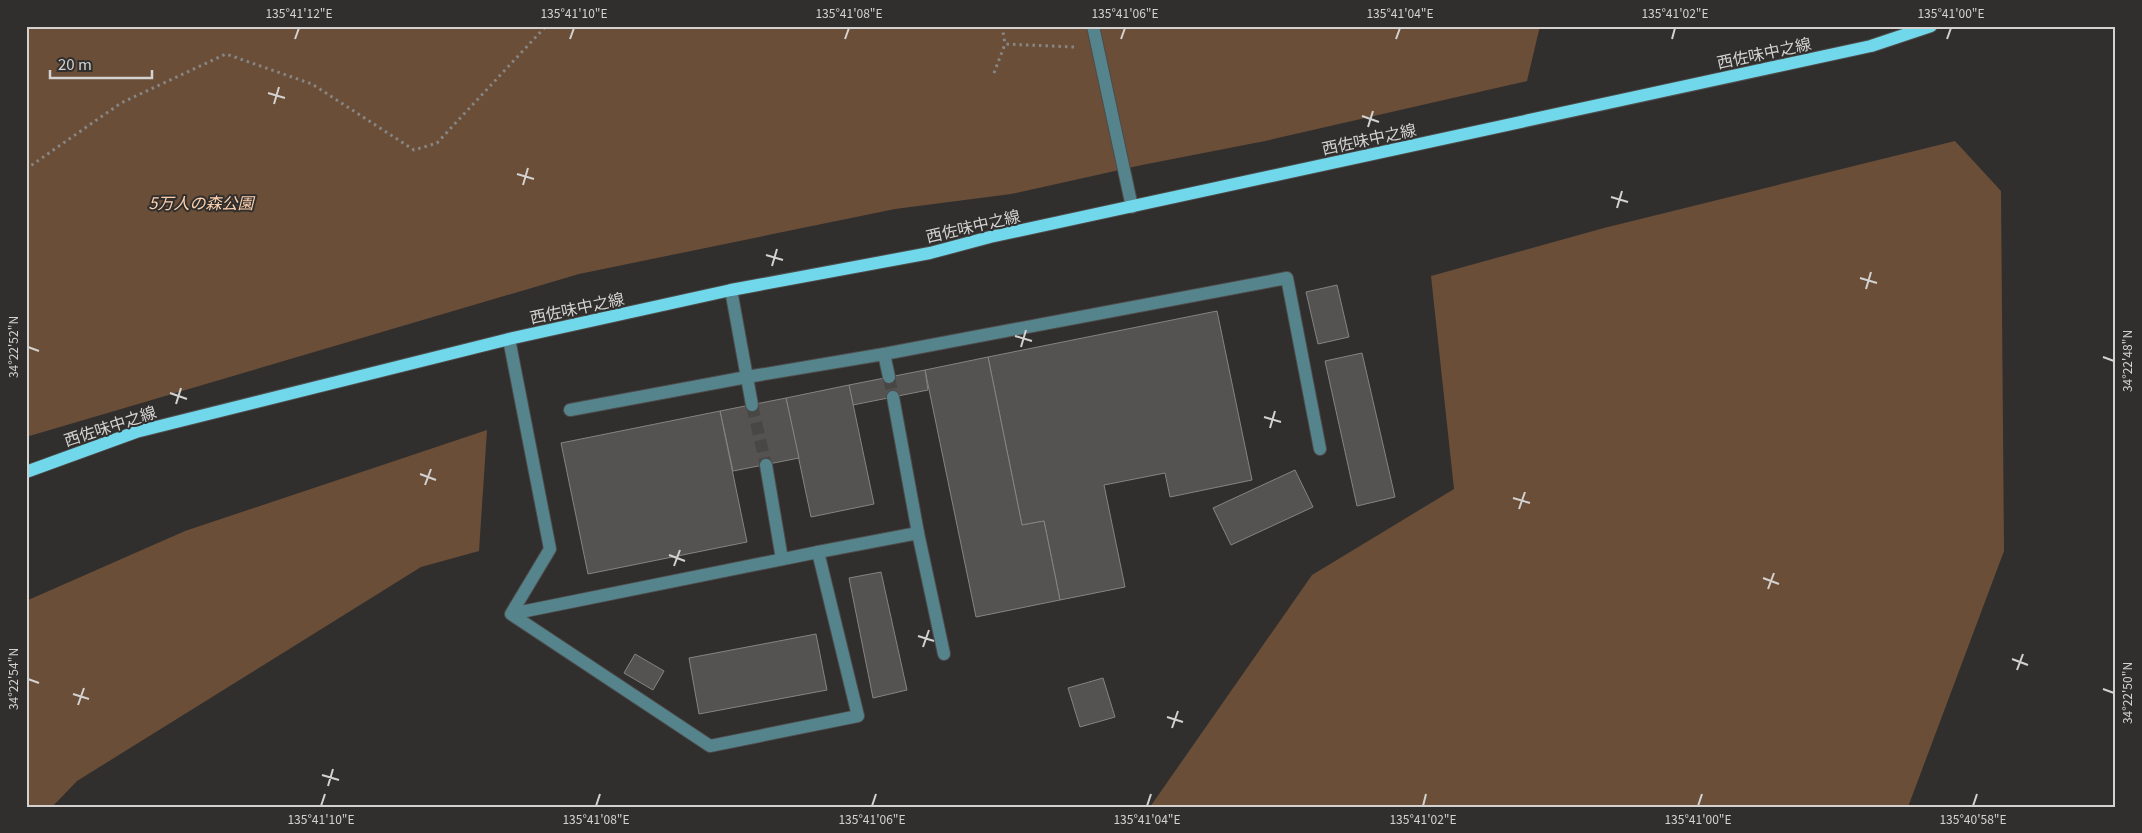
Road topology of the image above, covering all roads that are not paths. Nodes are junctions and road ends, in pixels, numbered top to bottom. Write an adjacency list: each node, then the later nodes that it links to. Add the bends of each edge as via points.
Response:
1 (1094, 26): 3 (lane)
2 (1931, 26): 3 (main road, 西佐味中之線, via 1871,46)
3 (1132, 207): 4 (main road, 西佐味中之線, via 930,253)
4 (731, 290): 5 (main road, 西佐味中之線); 7 (lane)
5 (509, 339): 14 (main road, 西佐味中之線, via 136,432); 18 (lane, via 550,550)
6 (884, 354): 7 (lane); 8 (lane); 12 (lane, via 1287,278)
7 (747, 377): 10 (lane); 11 (lane)
8 (889, 377)
9 (893, 397): 15 (lane)
10 (752, 405)
11 (570, 410)
12 (1320, 449)
13 (766, 465): 17 (lane)
14 (26, 472)
15 (918, 533): 16 (lane); 19 (lane)
16 (818, 552): 17 (lane); 18 (lane, via 858,716 710,746)
17 (782, 559): 18 (lane)
18 (511, 614)
19 (944, 654)

